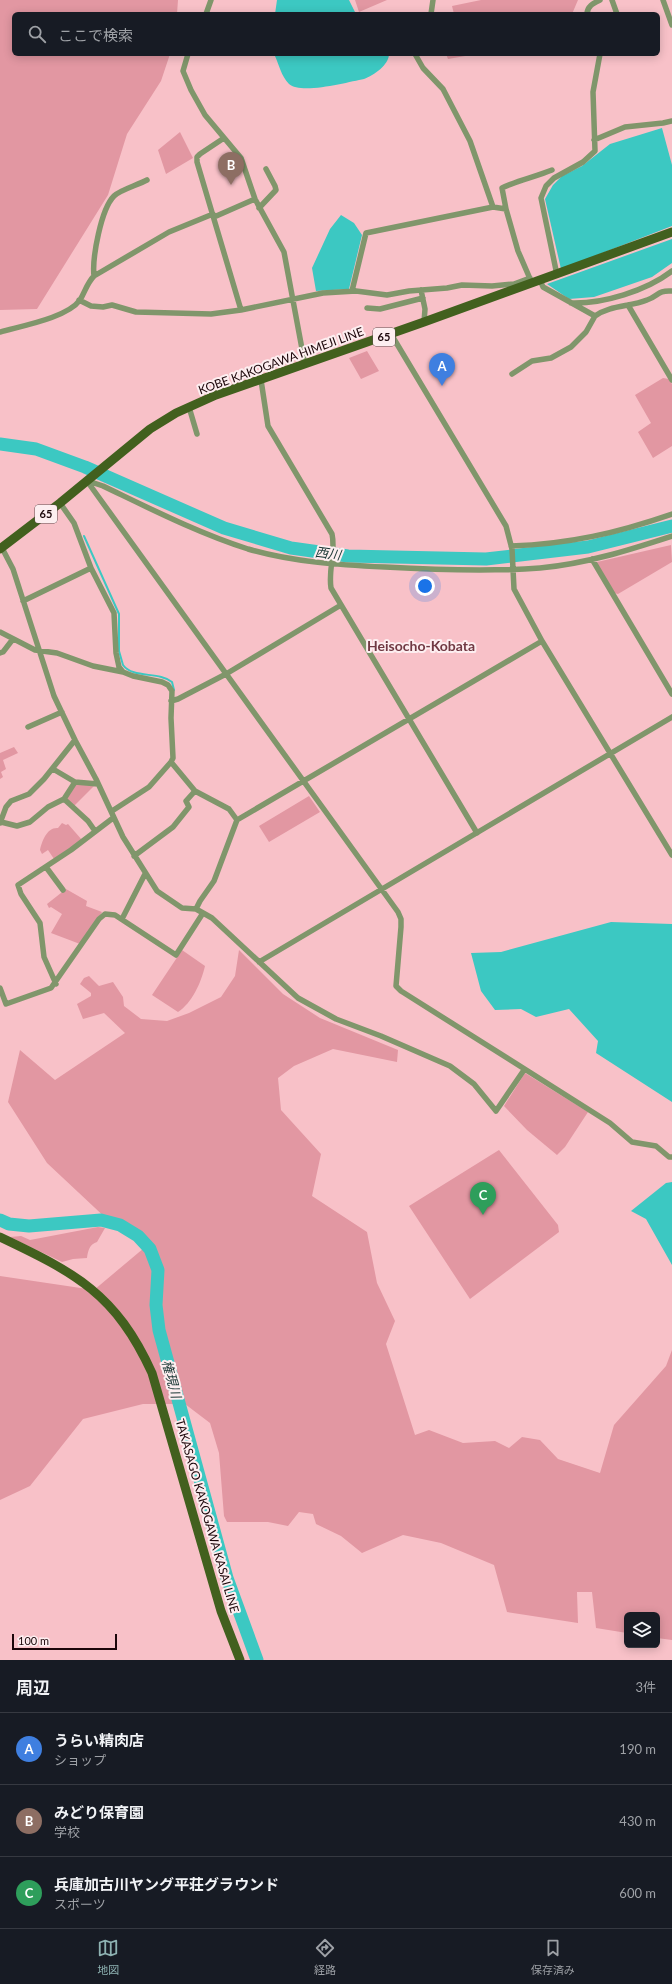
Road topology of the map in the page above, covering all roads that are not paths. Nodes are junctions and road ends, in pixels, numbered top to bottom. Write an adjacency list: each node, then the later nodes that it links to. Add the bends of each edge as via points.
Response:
1 (211, 0): 6 (street)
2 (433, 0): 7 (street)
3 (600, 0): 8 (street, via 592,4)
4 (612, 0): 9 (street)
5 (663, 0): 10 (street)
6 (207, 12)
7 (431, 12)
8 (587, 12)
9 (616, 12)
10 (672, 25)
11 (187, 56): 15 (street, via 183,71 190,90 204,114)
12 (416, 56): 21 (street, via 423,68 443,89 470,141)
13 (600, 56): 16 (street, via 593,92)
14 (672, 121): 16 (street, via 625,127)
15 (224, 138): 20 (street, via 241,158); 24 (street, via 197,157)
16 (594, 140): 27 (street, via 595,151 583,162 554,178 546,186 541,198)
17 (266, 170): 22 (street, via 276,190)
18 (552, 170): 23 (street, via 521,179 502,188)
19 (147, 180): 28 (street, via 114,196 109,203 98,236)
20 (255, 200): 22 (street); 24 (street)
21 (493, 207): 23 (street); 31 (street, via 366,233)
22 (259, 208): 34 (street, via 284,252)
23 (506, 209): 29 (street, via 518,251)
24 (214, 216): 28 (street, via 169,232); 39 (street)
25 (672, 232): 27 (main road, KOBE KAKOGAWA HIMEJI LINE / 65)
26 (672, 271): 36 (street, via 644,287 604,300)
27 (557, 275): 29 (main road, KOBE KAKOGAWA HIMEJI LINE / 65)
28 (94, 276): 35 (street)
29 (534, 280): 30 (street, via 492,286 462,285); 36 (street); 41 (main road, KOBE KAKOGAWA HIMEJI LINE / 65)
30 (421, 290): 31 (street, via 387,295); 33 (street)
31 (352, 291): 34 (street)
32 (672, 291): 37 (street, via 662,290 646,300)
33 (423, 298): 38 (street, via 380,309); 41 (street)
34 (293, 299): 39 (street); 44 (street)
35 (79, 300): 39 (street, via 91,306 112,305 136,312 200,314); 42 (street, via 69,309 56,315)
36 (570, 303): 40 (street)
37 (628, 305): 40 (street); 47 (street)
38 (367, 308)
39 (241, 310)
40 (595, 316): 45 (street, via 586,332 571,347 551,358 532,361)
41 (424, 322): 43 (main road, KOBE KAKOGAWA HIMEJI LINE / 65)
42 (0, 332)
43 (391, 334): 44 (main road, KOBE KAKOGAWA HIMEJI LINE / 65); 55 (street, via 506,526)
44 (305, 365): 46 (main road, KOBE KAKOGAWA HIMEJI LINE / 65)
45 (512, 374)
46 (261, 380): 48 (main road, KOBE KAKOGAWA HIMEJI LINE / 65); 57 (street, via 268,426 330,530 333,544)
47 (672, 380)
48 (189, 407): 49 (street); 50 (main road, KOBE KAKOGAWA HIMEJI LINE / 65, via 150,429)
49 (198, 434)
50 (89, 480): 51 (main road, KOBE KAKOGAWA HIMEJI LINE / 65); 57 (street, via 201,532 249,549); 68 (street)
51 (60, 503): 54 (main road, KOBE KAKOGAWA HIMEJI LINE / 65); 58 (street, via 74,523)
52 (672, 514): 55 (street, via 631,528 579,540)
53 (672, 536): 56 (street)
54 (1, 548): 60 (street, via 13,570)
55 (511, 548): 59 (street)
56 (592, 559): 59 (street, via 541,568); 69 (street)
57 (331, 564): 59 (street, via 455,570); 61 (street, via 331,588)
58 (91, 568): 60 (street); 67 (street, via 114,613 116,653 119,667)
59 (512, 569): 64 (street, via 514,589)
60 (23, 601): 65 (street)
61 (341, 606): 68 (street); 73 (street)
62 (0, 632): 63 (street)
63 (13, 639): 65 (street); 66 (street)
64 (542, 641): 73 (street); 76 (street)
65 (40, 651): 67 (street, via 57,653 93,666); 71 (street, via 54,696)
66 (0, 653)
67 (123, 672): 70 (street, via 162,682 172,691)
68 (226, 674): 70 (street); 80 (street)
69 (672, 694)
70 (171, 701): 77 (street)
71 (62, 712): 74 (street); 75 (street)
72 (672, 717): 76 (street)
73 (409, 720): 80 (street); 89 (street)
74 (28, 727)
75 (74, 740): 78 (street); 81 (street)
76 (610, 752): 89 (street); 90 (street)
77 (171, 762): 82 (street); 84 (street, via 149,787)
78 (53, 769): 79 (street); 87 (street, via 29,794 11,801)
79 (75, 782): 81 (street); 83 (street)
80 (303, 782): 86 (street); 95 (street)
81 (98, 784): 84 (street)
82 (195, 791): 86 (street, via 229,809); 91 (street, via 186,801 189,807 175,825)
83 (64, 799): 87 (street, via 23,825); 88 (street)
84 (112, 811): 85 (street)
85 (113, 818): 88 (street); 91 (street)
86 (237, 820): 96 (street, via 214,881)
87 (0, 823)
88 (95, 831): 92 (street)
89 (477, 833): 95 (street)
90 (672, 855)
91 (134, 856): 93 (street)
92 (46, 867): 94 (street); 100 (street, via 20,883 18,887 40,923 44,957)
93 (145, 874): 96 (street, via 157,891 165,897 182,908); 98 (street)
94 (63, 890)
95 (381, 890): 99 (street); 102 (street, via 401,919 396,986 401,992)
96 (196, 909): 97 (street)
97 (203, 913): 98 (street, via 176,954); 99 (street, via 228,931)
98 (122, 919): 100 (street, via 105,914 99,919)
99 (259, 962): 102 (street, via 298,998 331,1016 450,1066 474,1084 496,1111)
100 (56, 984): 101 (street, via 43,992 6,1004)
101 (0, 988)
102 (524, 1070): 103 (street, via 610,1123 632,1142 656,1146 669,1157)
103 (672, 1156)
104 (0, 1237): 105 (main road, TAKASAGO KAKOGAWA KASAI LINE, via 57,1264 84,1281 115,1311 140,1346 152,1373 221,1611)
105 (240, 1660)

